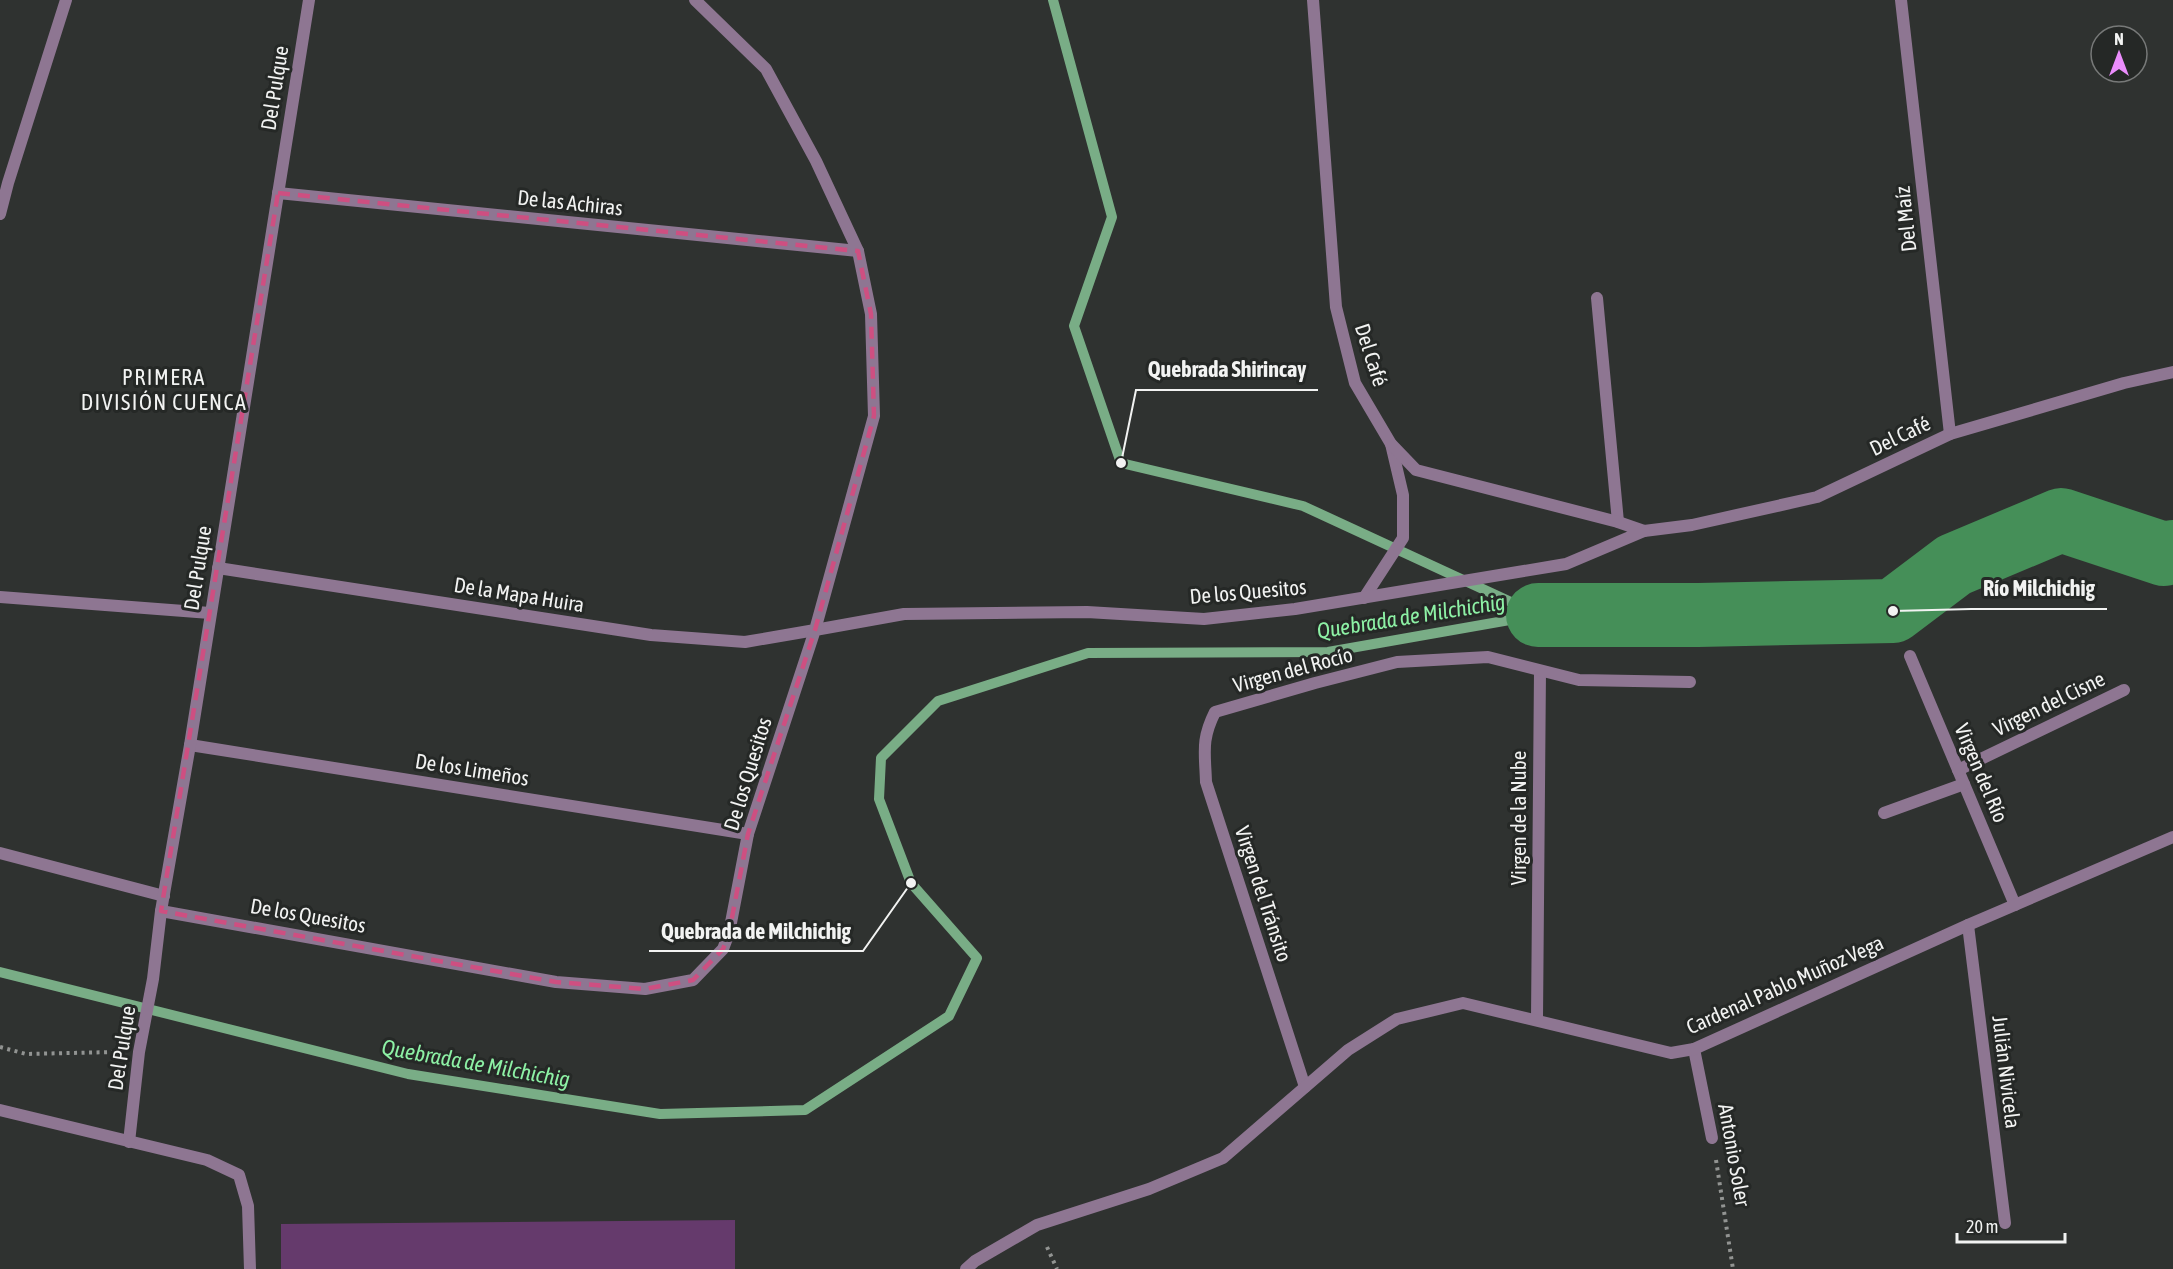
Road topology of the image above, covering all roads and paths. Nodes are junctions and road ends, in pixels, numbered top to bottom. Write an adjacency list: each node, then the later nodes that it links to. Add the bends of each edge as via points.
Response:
1 (66, 0): 7 (street)
2 (309, 0): 6 (street, Del Pulque)
3 (695, 0): 8 (street, via 766,69 816,161)
4 (1313, 0): 12 (street, Del Café, via 1336,307 1355,383)
5 (1901, 0): 11 (street, Del Maíz)
6 (278, 193): 8 (street, De las Achiras); 15 (street, Del Pulque)
7 (0, 214)
8 (858, 251): 20 (street, via 871,314 874,416)
9 (1598, 298): 13 (street)
10 (2173, 372): 11 (street, Del Café)
11 (1950, 434): 14 (street, Del Café, via 1817,497 1692,525)
12 (1391, 444): 13 (street, Del Café, via 1416,470); 18 (street, via 1403,495 1403,538)
13 (1618, 522): 14 (street, Del Café)
14 (1644, 531): 16 (street, Del Café, via 1566,564)
15 (218, 568): 19 (street, Del Pulque); 20 (street, De la Mapa Huira, via 651,635 745,642)
16 (1411, 590): 18 (street, De los Quesitos)
17 (0, 597): 19 (street)
18 (1364, 598): 20 (street, De los Quesitos, via 1204,619 1087,612 904,614)
19 (210, 613): 26 (street, Del Pulque)
20 (815, 630): 30 (street, De los Quesitos)
21 (1910, 656): 27 (street, Virgen del Río)
22 (1540, 671): 23 (street, via 1580,680); 25 (street, Virgen del Rocío, via 1488,657 1397,662); 37 (street, Virgen de la Nube)
23 (1690, 682)
24 (2124, 690): 27 (street, Virgen del Cisne)
25 (1215, 712): 41 (street, Virgen del Tránsito, via 1204,744 1206,782)
26 (190, 745): 30 (street, De los Limeños); 33 (street, Del Pulque)
27 (1958, 770): 28 (street, Virgen del Río)
28 (1964, 784): 29 (street); 34 (street, Virgen del Río)
29 (1884, 813)
30 (748, 834): 35 (street, De los Quesitos, via 723,949 693,980 645,989 556,982)
31 (2173, 837): 34 (street, Cardenal Pablo Muñoz Vega)
32 (0, 853): 33 (street)
33 (164, 896): 35 (street, Del Pulque)
34 (2015, 905): 36 (street, Cardenal Pablo Muñoz Vega)
35 (161, 911): 40 (street, Del Pulque, via 153,979)
36 (1968, 925): 39 (street, Cardenal Pablo Muñoz Vega); 45 (street, Julián Nivicela)
37 (1537, 1019): 39 (street, Cardenal Pablo Muñoz Vega, via 1671,1053); 41 (street, Cardenal Pablo Muñoz Vega, via 1463,1002 1397,1019 1348,1050)
38 (0, 1047): 40 (path, via 26,1054)
39 (1694, 1049): 43 (street, Antonio Soler)
40 (138, 1052): 44 (street, Del Pulque)
41 (1305, 1087): 47 (street, Cardenal Pablo Muñoz Vega, via 1223,1158 1149,1189 1037,1225)
42 (0, 1110): 44 (street)
43 (1713, 1138): 48 (path, Antonio Soler)
44 (129, 1142): 46 (street, via 207,1160 239,1175 248,1206)
45 (2006, 1223)
46 (250, 1269)
47 (966, 1269)
48 (1733, 1269)

